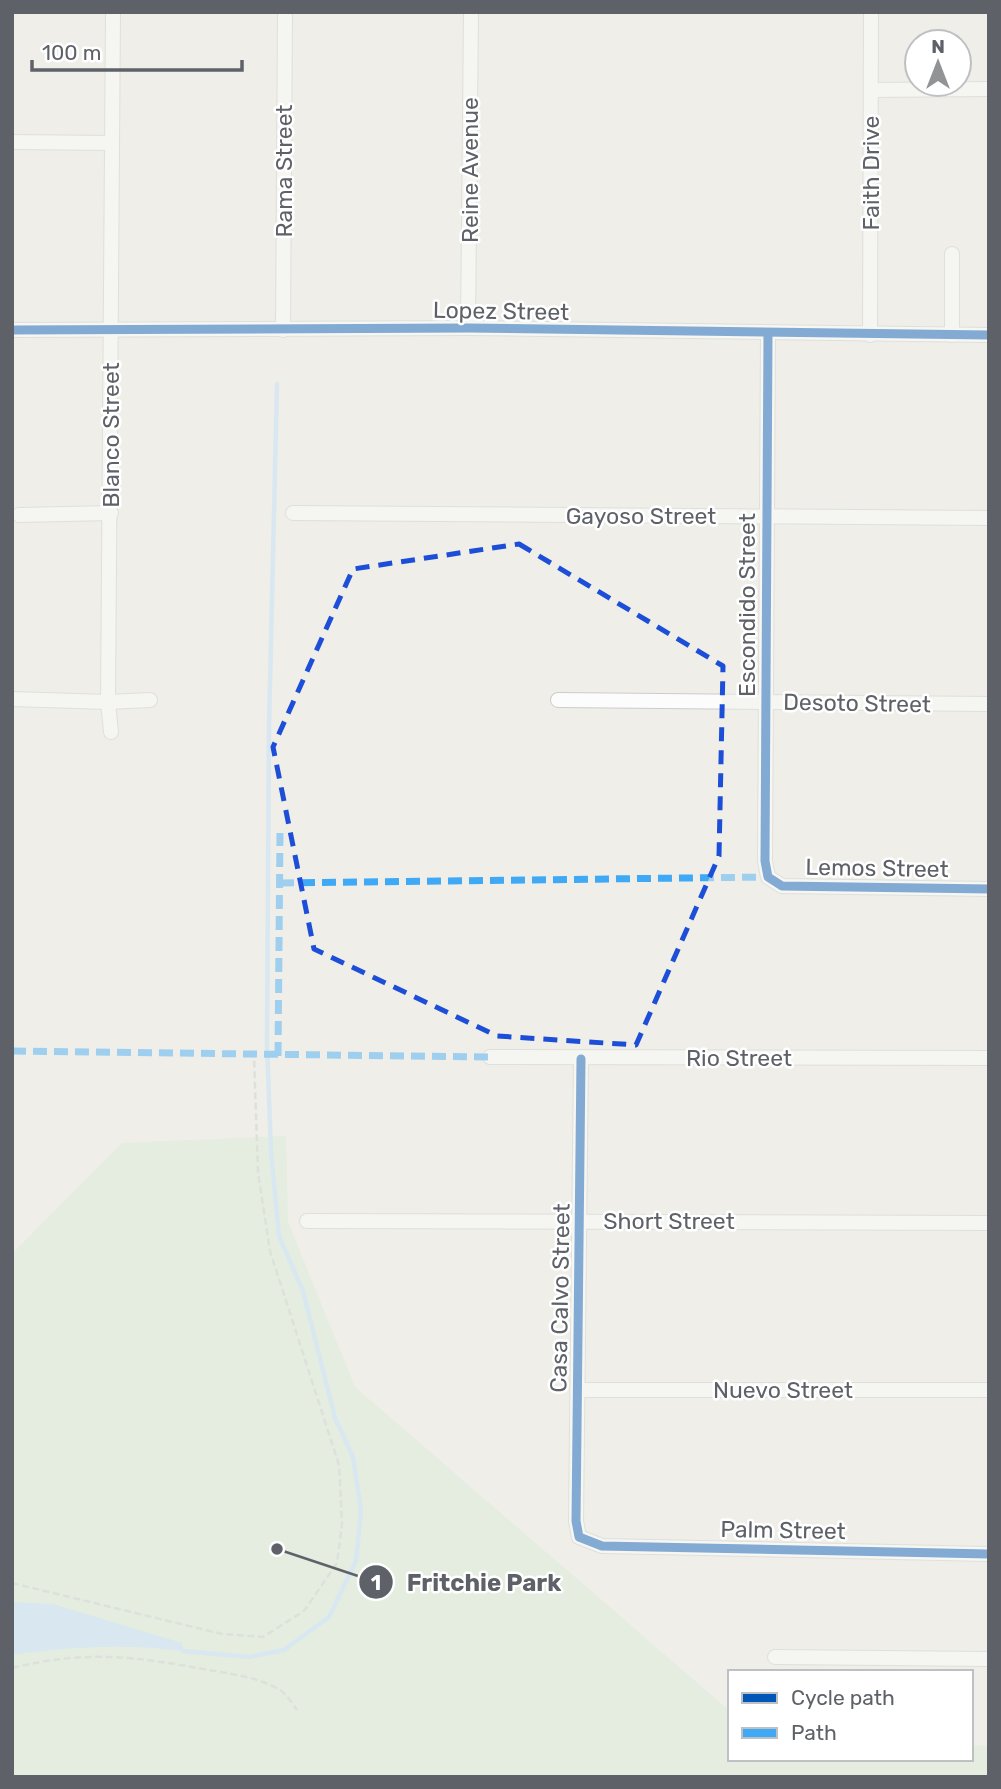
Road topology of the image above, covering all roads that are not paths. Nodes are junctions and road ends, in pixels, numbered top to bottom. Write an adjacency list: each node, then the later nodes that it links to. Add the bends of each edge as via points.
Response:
1 (113, 12): 8 (street, Blanco Street)
2 (285, 12): 12 (street, Rama Street)
3 (471, 12): 10 (street, Reine Avenue)
4 (871, 12): 6 (street, Faith Drive)
5 (989, 89): 6 (street)
6 (871, 90): 15 (street, Faith Drive)
7 (12, 142): 8 (street)
8 (112, 143): 13 (street, Blanco Street)
9 (953, 254): 16 (street)
10 (468, 328): 12 (street, Lopez Street); 14 (street, Lopez Street)
11 (12, 330): 13 (street, Lopez Street)
12 (284, 330): 13 (street, Lopez Street)
13 (111, 331): 18 (street, Blanco Street)
14 (768, 334): 15 (street, Lopez Street); 21 (street, Escondido Street)
15 (870, 335): 16 (street, Lopez Street)
16 (952, 335): 17 (street, Lopez Street)
17 (989, 335)
18 (111, 513): 20 (street); 26 (street, Blanco Street)
19 (293, 513): 21 (street, Gayoso Street)
20 (19, 515)
21 (767, 517): 22 (street, Gayoso Street); 27 (street, Escondido Street)
22 (989, 518)
23 (12, 699): 26 (street)
24 (150, 700): 26 (street)
25 (558, 700): 27 (street, Desoto Street)
26 (108, 702): 29 (street, Blanco Street)
27 (766, 702): 28 (street, Desoto Street); 30 (street, Escondido Street)
28 (989, 704)
29 (111, 732)
30 (768, 877): 31 (street, Lemos Street, via 782,886)
31 (989, 889)
32 (490, 1057): 34 (street, Rio Street)
33 (989, 1058): 34 (street, Rio Street)
34 (581, 1059): 35 (street, Casa Calvo Street)
35 (581, 1220): 36 (street, Short Street); 37 (street, Short Street); 38 (street, Casa Calvo Street)
36 (307, 1221)
37 (989, 1223)
38 (577, 1390): 39 (street, Nuevo Street); 40 (street, Casa Calvo Street)
39 (989, 1390)
40 (579, 1537): 41 (street, Palm Street, via 602,1546)
41 (989, 1554)
42 (775, 1657): 43 (street)
43 (989, 1659)

